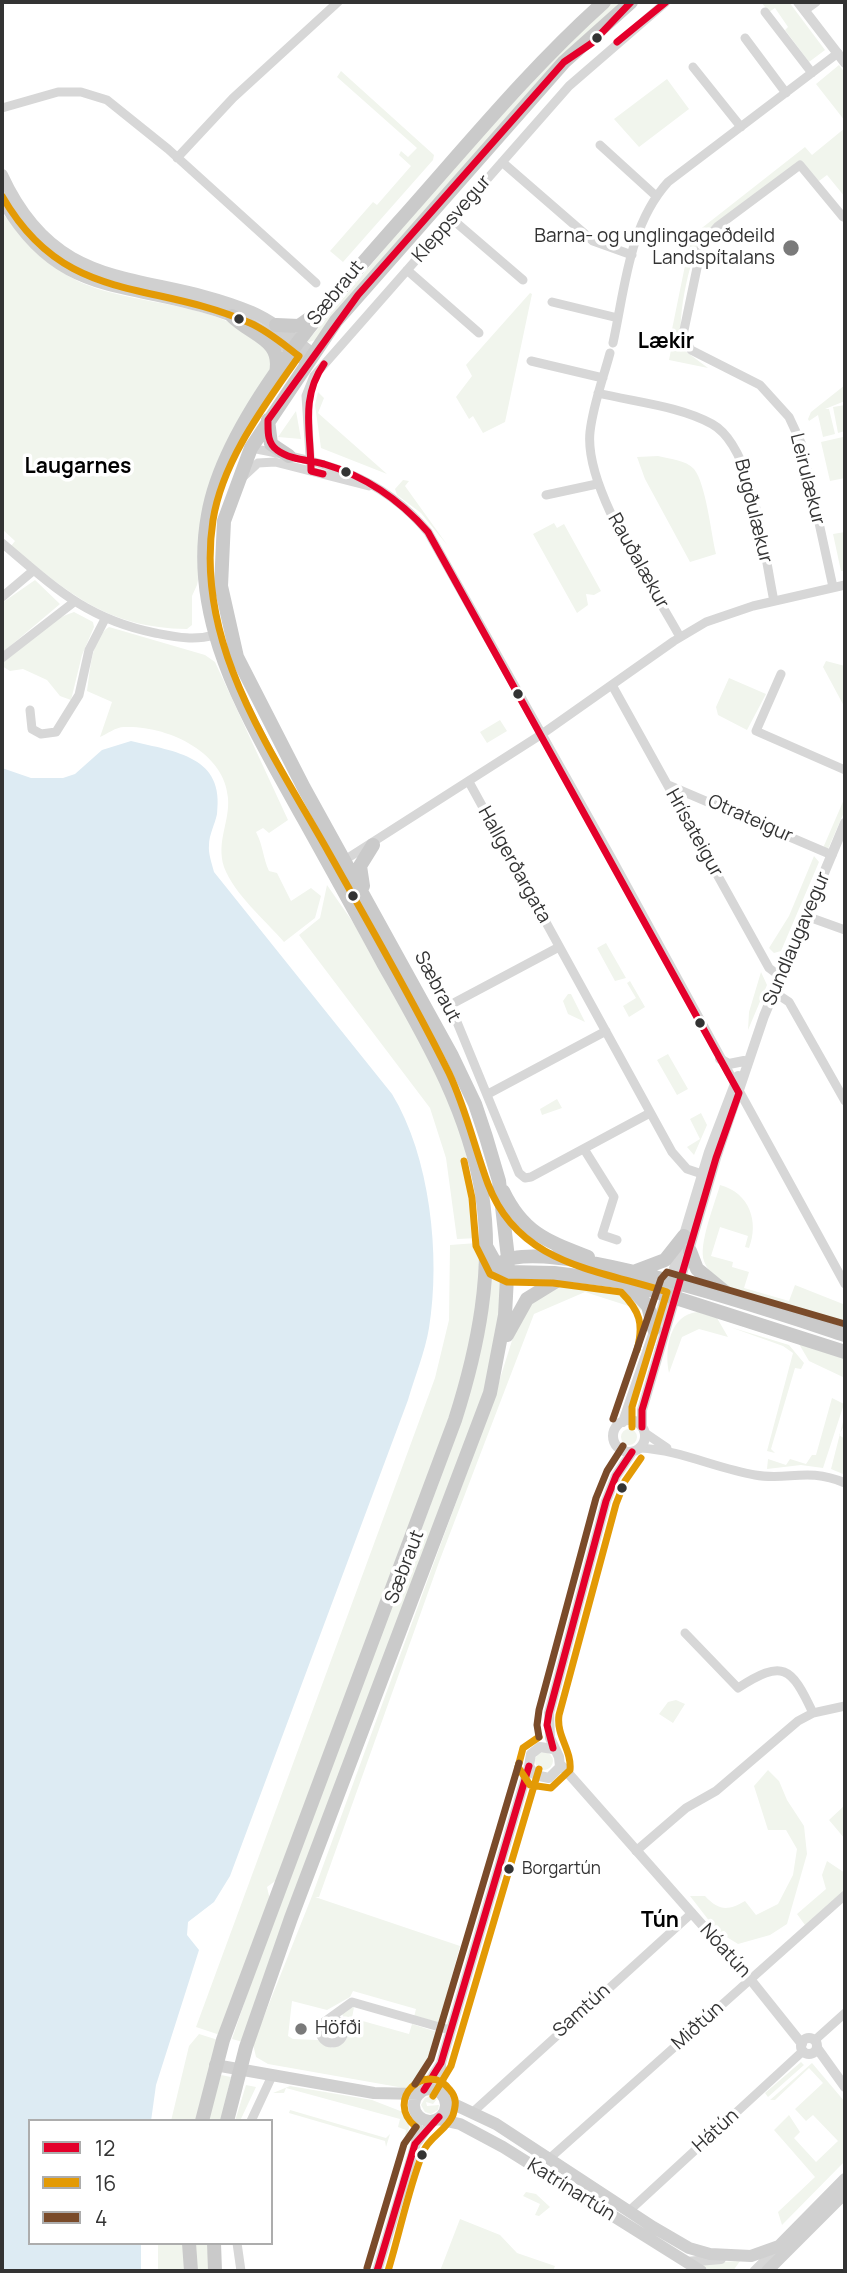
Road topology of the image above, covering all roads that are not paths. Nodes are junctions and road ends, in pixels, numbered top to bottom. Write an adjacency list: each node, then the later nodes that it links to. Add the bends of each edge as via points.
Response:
1 (338, 2): 16 (street, via 233,98)
2 (604, 2): 28 (main road, Sæbraut, via 546,57)
3 (631, 2): 36 (main road, Sæbraut, via 546,82 373,276)
4 (666, 2): 17 (street, Kleppsvegur, via 569,86)
5 (816, 2): 6 (street)
6 (800, 4): 9 (street)
7 (765, 12): 11 (street)
8 (745, 38): 12 (street)
9 (842, 58): 11 (street)
10 (693, 67): 14 (street)
11 (812, 73): 12 (street)
12 (786, 93): 14 (street)
13 (2, 108): 16 (street, via 45,94 94,95 123,112)
14 (741, 127): 19 (street)
15 (600, 145): 19 (street)
16 (177, 158): 26 (street)
17 (502, 162): 22 (street, Kleppsvegur); 23 (street, via 593,241)
18 (2, 175): 31 (main road, via 37,230 77,262 110,276 227,303)
19 (656, 196): 23 (street, via 641,221)
20 (2, 200): 29 (main road, via 29,238 77,274 120,290)
21 (843, 217): 52 (street, Leirulækur, via 800,165 718,226 702,244 683,335 691,350 760,385 789,417 802,445)
22 (452, 219): 24 (street, Kleppsvegur); 25 (street)
23 (632, 255): 30 (street)
24 (407, 270): 32 (street); 45 (street, Kleppsvegur, via 309,384 306,400)
25 (523, 280)
26 (316, 283)
27 (552, 302): 30 (street)
28 (327, 304): 31 (main road, via 299,326); 34 (main road, Sæbraut)
29 (232, 316): 34 (main road); 38 (main road, via 273,346 278,360)
30 (618, 318): 33 (street)
31 (276, 324): 34 (main road)
32 (479, 333)
33 (613, 343)
34 (296, 347): 36 (main road); 38 (main road, Sæbraut)
35 (610, 354): 39 (street, Rauðalækur)
36 (310, 358): 41 (main road, Sæbraut)
37 (531, 361): 39 (street)
38 (275, 378): 43 (main road, Sæbraut)
39 (603, 378): 40 (street, Rauðalækur)
40 (598, 393): 46 (street, Rauðalækur, via 590,433); 54 (street, Bugðulækur, via 695,416 724,432 746,471)
41 (268, 420): 42 (main road, Sæbraut); 44 (main road, via 271,444)
42 (251, 447): 43 (main road); 44 (street); 48 (main road, Sæbraut)
43 (229, 453): 57 (main road, Sæbraut, via 207,516 205,583)
44 (289, 456): 45 (street)
45 (312, 466): 48 (street, via 258,463); 63 (street, via 358,475 411,512 428,531)
46 (597, 484): 47 (street); 58 (street, Rauðalækur)
47 (546, 495)
48 (231, 498): 68 (main road, Sæbraut, via 223,521 220,565 230,636 260,705)
49 (2, 543): 50 (street)
50 (34, 570): 53 (street); 55 (street)
51 (845, 585): 52 (street)
52 (833, 587): 54 (street)
53 (2, 597)
54 (774, 601): 58 (street, via 729,613)
55 (74, 602): 56 (street); 59 (street)
56 (105, 620): 57 (street, via 183,639); 62 (street, via 89,650 79,695 56,732 41,734 32,729)
57 (214, 635): 72 (main road, Sæbraut, via 238,696)
58 (680, 637): 61 (street)
59 (2, 658)
60 (781, 674): 64 (street, via 756,731)
61 (612, 685): 63 (street); 66 (street, Hrísateigur)
62 (30, 710)
63 (542, 734): 65 (street); 81 (street)
64 (845, 770)
65 (469, 782): 69 (street); 76 (street, Hallgerðargata)
66 (668, 785): 70 (street, Otrateigur); 77 (street, Hrísateigur, via 768,965)
67 (845, 823): 70 (street, Sundlaugavegur)
68 (336, 844): 69 (main road, via 357,849); 71 (main road, Sæbraut)
69 (373, 845): 71 (street); 73 (main road, via 360,866)
70 (832, 855): 74 (street, Sundlaugavegur)
71 (345, 860): 72 (street); 73 (main road, Sæbraut)
72 (329, 865): 92 (main road, Sæbraut, via 457,1103 482,1196)
73 (365, 897): 89 (main road, Sæbraut, via 475,1104)
74 (806, 916): 75 (street); 77 (street, Sundlaugavegur)
75 (845, 930)
76 (559, 947): 80 (street, Hallgerðargata); 84 (street, Hallgerðargata, via 450,1005)
77 (781, 977): 78 (street, Sundlaugavegur)
78 (774, 992): 79 (street, Sundlaugavegur); 85 (street, via 789,1002)
79 (764, 1016): 82 (street, Sundlaugavegur); 83 (street, Sundlaugavegur)
80 (606, 1031): 84 (street); 86 (street, Hallgerðargata)
81 (720, 1059): 82 (street, via 729,1064); 83 (street)
82 (744, 1061): 83 (street, Sundlaugavegur)
83 (737, 1089): 88 (street); 99 (street)
84 (488, 1094): 87 (street, Hallgerðargata, via 522,1177 531,1177)
85 (844, 1097)
86 (650, 1113): 87 (street, Hallgerðargata); 88 (street, Hallgerðargata, via 680,1163)
87 (584, 1149): 91 (street, via 614,1197 602,1235)
88 (707, 1176): 90 (street); 93 (street)
89 (499, 1181): 94 (main road, Sæbraut); 95 (main road, via 519,1217 542,1239)
90 (684, 1236): 97 (main road, via 665,1260); 100 (street)
91 (617, 1240)
92 (486, 1243): 94 (main road); 98 (main road, Sæbraut)
93 (690, 1251): 100 (street); 101 (main road, via 701,1273)
94 (504, 1265): 95 (main road, via 543,1258); 96 (main road); 98 (main road); 106 (main road, Sæbraut)
95 (613, 1266): 97 (main road)
96 (567, 1274): 97 (main road); 106 (main road, via 527,1299)
97 (629, 1277): 100 (main road); 103 (main road, via 648,1306)
98 (484, 1282): 134 (main road, Sæbraut, via 474,1353 455,1420)
99 (845, 1284)
100 (674, 1291): 101 (main road); 102 (main road, via 786,1324); 103 (street); 105 (main road); 108 (street, via 642,1410)
101 (740, 1303): 102 (main road)
102 (812, 1324): 104 (main road)
103 (654, 1329): 107 (street)
104 (845, 1335)
105 (845, 1352)
106 (500, 1353): 135 (main road, Sæbraut, via 478,1426 291,1918)
107 (623, 1422): 108 (street, via 633,1421); 109 (street, via 614,1431)
108 (643, 1430): 110 (street); 111 (street)
109 (617, 1447): 110 (street); 112 (street)
110 (636, 1450): 111 (street); 112 (street)
111 (671, 1451): 113 (street, via 754,1475 812,1474)
112 (615, 1476): 117 (street, via 557,1674)
113 (845, 1483)
114 (685, 1633): 116 (street, via 738,1688 765,1671 788,1672 796,1678)
115 (845, 1706): 116 (street)
116 (813, 1713): 125 (street)
117 (547, 1725): 118 (street); 119 (street)
118 (536, 1748): 119 (street); 121 (street, via 529,1756)
119 (553, 1749): 120 (street)
120 (560, 1764): 122 (street); 123 (street, Nóatún)
121 (529, 1766): 122 (street, via 535,1776); 124 (street)
122 (547, 1777): 123 (street, Nóatún); 124 (street)
123 (579, 1787): 125 (street, Nóatún)
124 (520, 1800): 131 (street)
125 (636, 1851): 127 (street, Nóatún)
126 (845, 1895): 128 (street, Miðtún)
127 (692, 1913): 128 (street, Nóatún); 141 (street, Samtún)
128 (750, 1979): 132 (street, Nóatún); 148 (street, Miðtún)
129 (845, 2013): 132 (street, Hátún)
130 (327, 2020): 131 (street, via 352,2002)
131 (450, 2030): 133 (street)
132 (809, 2046): 137 (street, Nóatún); 151 (street, Hátún)
133 (441, 2063): 138 (street); 140 (street)
134 (215, 2066): 135 (main road); 143 (main road, Sæbraut)
135 (240, 2070): 136 (main road); 144 (main road, Sæbraut)
136 (272, 2076): 139 (main road); 145 (street)
137 (845, 2087)
138 (421, 2092): 139 (main road); 140 (main road, via 434,2090); 142 (main road, via 414,2102)
139 (374, 2093): 142 (main road)
140 (443, 2098): 141 (main road, Katrínartún); 146 (main road, via 445,2109)
141 (474, 2111): 148 (main road, Katrínartún)
142 (417, 2113): 146 (main road); 147 (street)
143 (202, 2119)
144 (228, 2119)
145 (252, 2119)
146 (435, 2120): 147 (street); 158 (main road, Katrínartún, via 460,2123 503,2147)
147 (416, 2143): 162 (street)
148 (550, 2158): 151 (main road, Katrínartún)
149 (845, 2179): 156 (main road)
150 (845, 2193): 166 (main road)
151 (629, 2211): 152 (main road, Katrínartún)
152 (677, 2241): 157 (main road, Katrínartún); 158 (street)
153 (190, 2245): 159 (main road)
154 (214, 2245): 160 (main road)
155 (237, 2245): 161 (street)
156 (779, 2246): 157 (main road, via 760,2254); 165 (street)
157 (729, 2257): 158 (street)
158 (685, 2262): 163 (street); 164 (main road, Katrínartún)
159 (191, 2271)
160 (215, 2271)
161 (241, 2271)
162 (377, 2271)
163 (675, 2271)
164 (701, 2271)
165 (754, 2271)
166 (767, 2271)

